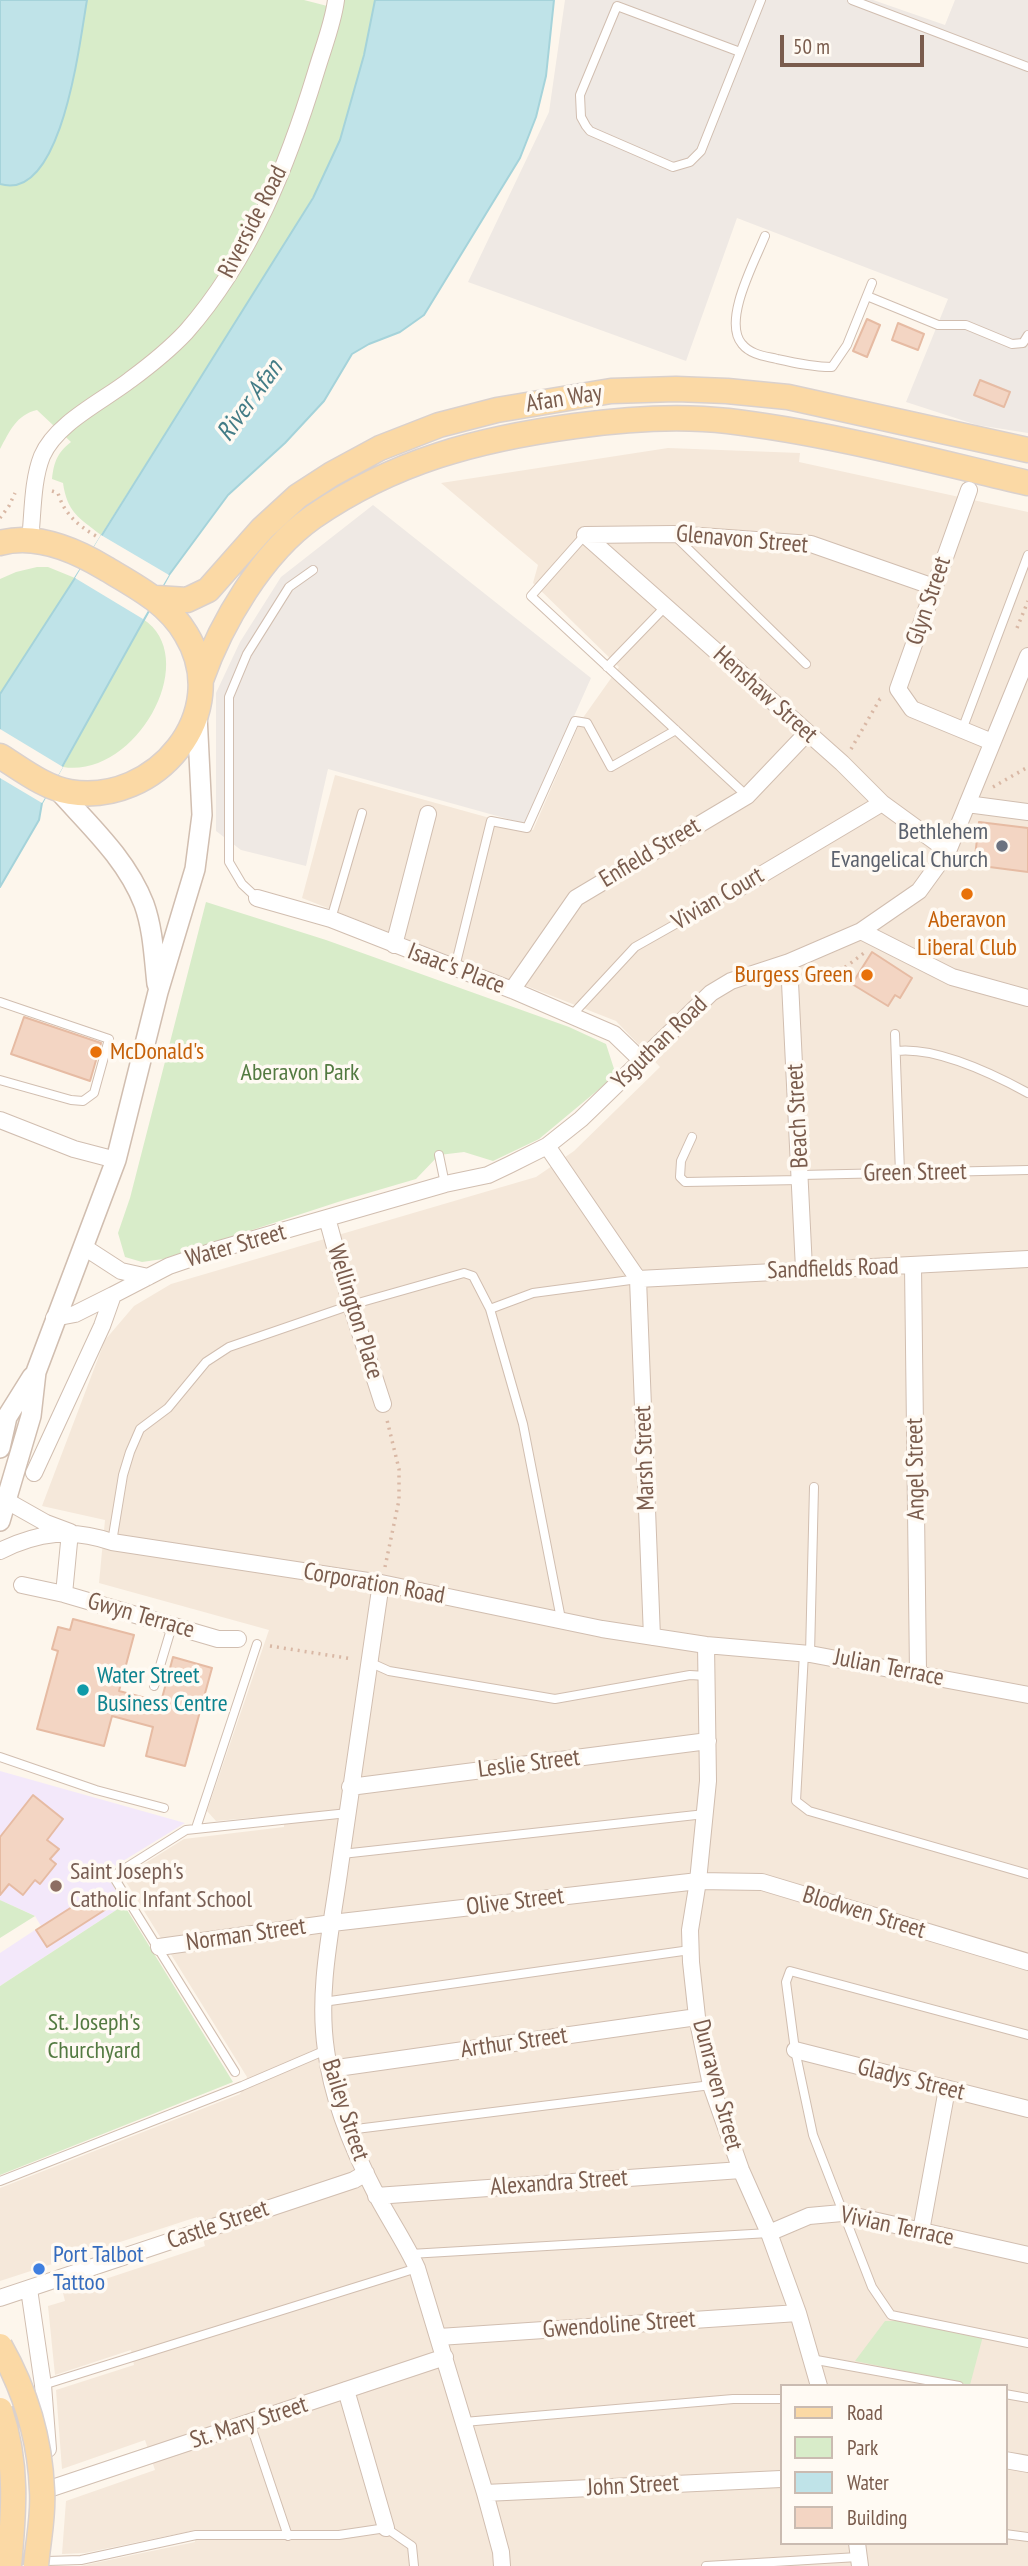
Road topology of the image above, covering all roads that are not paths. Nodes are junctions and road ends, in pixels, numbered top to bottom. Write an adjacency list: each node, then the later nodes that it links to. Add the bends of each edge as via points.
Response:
1 (336, 0): 15 (street, Riverside Road, via 302,118 243,253 185,333 131,380 68,424 44,453)
2 (761, 0): 4 (lane)
3 (852, 0): 5 (lane)
4 (740, 52): 4 (lane, via 701,151 690,162 673,167 590,131 581,117 580,95 617,6)
5 (1028, 67)
6 (765, 236): 8 (lane, via 734,316 742,344 754,354 832,367)
7 (872, 283): 8 (lane)
8 (867, 296): 9 (lane, via 938,325 966,325 1012,344 1023,343)
9 (1028, 335)
10 (1028, 450): 20 (main road, Afan Way, via 788,397 727,391 611,391 497,410 392,443 332,474 298,496 262,529 208,590 187,600)
11 (1028, 483): 25 (main road, Afan Way, via 817,434 726,420 604,422 509,435 382,476 311,518 250,583 209,655)
12 (969, 490): 19 (street, Glyn Street)
13 (673, 534): 14 (street, Glenavon Street); 19 (street, Glenavon Street, via 811,544); 23 (lane)
14 (585, 535): 21 (street, Henshaw Street); 24 (lane, via 531,596)
15 (30, 540): 16 (main road); 20 (main road, via 91,546)
16 (0, 543)
17 (1028, 555): 28 (lane)
18 (313, 570): 41 (lane, via 289,587 247,654 229,697 229,862)
19 (934, 586): 28 (street, Glyn Street, via 898,689 912,709)
20 (156, 598): 25 (main road, via 187,635)
21 (666, 606): 24 (lane); 29 (street, Henshaw Street)
22 (1028, 656): 30 (street, Ysguthan Road)
23 (806, 664)
24 (607, 667): 27 (lane)
25 (201, 680): 26 (main road)
26 (197, 715): 32 (main road, via 179,749 145,777 112,791); 48 (street, via 200,841)
27 (676, 730): 33 (lane); 46 (lane, via 611,767 587,723 575,721 527,828 491,821)
28 (962, 730): 30 (street)
29 (806, 734): 33 (street, Enfield Street); 34 (street, Henshaw Street)
30 (992, 742): 35 (street, Ysguthan Road)
31 (0, 756): 32 (main road)
32 (54, 788): 48 (street, via 110,847 133,881 146,913)
33 (747, 796): 47 (street, Enfield Street, via 576,898)
34 (882, 803): 39 (street, Henshaw Street); 40 (street, Vivian Court)
35 (967, 804): 36 (street); 39 (street, Ysguthan Road)
36 (1028, 812)
37 (362, 813): 42 (lane)
38 (428, 814): 44 (street)
39 (948, 851): 43 (street, Ysguthan Road, via 919,891)
40 (734, 891): 51 (lane, Vivian Court, via 635,947)
41 (257, 898): 42 (street, Isaac's Place)
42 (331, 919): 44 (street, Isaac's Place)
43 (861, 931): 45 (street, Ysguthan Road); 49 (street, via 952,977)
44 (394, 945): 46 (street, Isaac's Place)
45 (789, 962): 54 (street, Ysguthan Road, via 731,981 711,993); 64 (street, Beach Street)
46 (455, 967): 47 (street, Isaac's Place)
47 (512, 990): 51 (street, Isaac's Place)
48 (158, 992): 61 (street)
49 (1028, 998)
50 (0, 1002): 55 (lane, via 109,1039 94,1093 83,1101)
51 (571, 1016): 54 (street, Isaac's Place, via 614,1034)
52 (895, 1034): 53 (lane)
53 (897, 1051): 56 (lane, via 914,1049 990,1073); 63 (lane)
54 (642, 1061): 59 (street, Ysguthan Road)
55 (0, 1080)
56 (1028, 1093)
57 (0, 1120): 61 (street)
58 (692, 1137): 64 (lane, Green Street, via 681,1161 680,1177 685,1182)
59 (547, 1146): 65 (street, Water Street, via 488,1175); 72 (street)
60 (439, 1155): 65 (lane)
61 (116, 1160): 67 (street)
62 (1028, 1170): 63 (lane, Green Street)
63 (900, 1173): 64 (lane, Green Street)
64 (801, 1177): 70 (street, Beach Street)
65 (446, 1184): 66 (street, Water Street)
66 (327, 1218): 71 (street, Water Street, via 216,1250); 74 (street, Wellington Place)
67 (84, 1247): 71 (street, via 121,1271); 76 (street)
68 (1028, 1259): 69 (street, Sandfields Road)
69 (913, 1266): 70 (street, Sandfields Road); 99 (street, Angel Street)
70 (804, 1269): 72 (street, Sandfields Road)
71 (148, 1277): 73 (street, Water Street)
72 (639, 1279): 75 (lane, via 533,1293); 92 (street, Marsh Street)
73 (113, 1295): 76 (street, Water Street, via 75,1314); 80 (street)
74 (351, 1305): 75 (lane, via 464,1273 473,1276); 78 (street, Wellington Place); 85 (lane, via 229,1347 206,1362 167,1408 140,1429 123,1475)
75 (490, 1309): 90 (lane, via 523,1424)
76 (54, 1318): 77 (street)
77 (36, 1372): 79 (street, via 7,1417); 82 (street, via 31,1416)
78 (383, 1404)
79 (0, 1448)
80 (34, 1473)
81 (814, 1487): 97 (lane)
82 (3, 1503): 83 (street); 84 (street)
83 (0, 1521)
84 (69, 1532): 85 (street, Corporation Road); 86 (street, Corporation Road, via 23,1539); 89 (street, Gwyn Terrace)
85 (112, 1542): 87 (street, Corporation Road)
86 (0, 1551)
87 (381, 1583): 90 (street, Corporation Road); 98 (street, Bailey Street)
88 (22, 1585): 89 (street, Gwyn Terrace)
89 (64, 1594): 91 (street, Gwyn Terrace)
90 (561, 1619): 92 (street, Corporation Road)
91 (172, 1626): 93 (street, Gwyn Terrace, via 217,1645); 101 (lane)
92 (652, 1637): 95 (street, Corporation Road)
93 (237, 1639)
94 (257, 1644): 109 (lane)
95 (706, 1645): 96 (street, Corporation Road); 100 (street, Dunraven Street)
96 (749, 1648): 97 (street, Julian Terrace)
97 (807, 1653): 99 (street, Julian Terrace); 111 (lane, via 796,1801 808,1811)
98 (369, 1661): 100 (lane, via 389,1671 555,1699 690,1675); 105 (street, Bailey Street)
99 (918, 1673): 102 (street, Julian Terrace)
100 (707, 1676): 103 (street, Dunraven Street)
101 (154, 1686)
102 (1028, 1695)
103 (708, 1741): 105 (street, Leslie Street); 108 (street, Dunraven Street)
104 (0, 1757): 106 (lane)
105 (350, 1787): 107 (street, Bailey Street)
106 (164, 1808)
107 (348, 1813): 109 (lane); 110 (street, Bailey Street)
108 (705, 1814): 110 (lane); 112 (street, Dunraven Street)
109 (196, 1828): 114 (lane, via 113,1876)
110 (342, 1854): 113 (street, Bailey Street)
111 (1028, 1874)
112 (698, 1881): 113 (street, Olive Street); 115 (street, Dunraven Street); 116 (street, Blodwen Street, via 762,1882)
113 (332, 1923): 114 (street, Norman Street); 117 (street, Bailey Street)
114 (159, 1947): 123 (lane)
115 (690, 1950): 117 (lane); 118 (street, Dunraven Street)
116 (1028, 1962)
117 (323, 2002): 120 (street, Bailey Street)
118 (697, 2017): 122 (street, Arthur Street); 124 (street, Dunraven Street)
119 (1028, 2035): 121 (lane, via 790,1971 786,1982)
120 (326, 2050): 122 (street, Bailey Street); 130 (lane)
121 (795, 2050): 125 (street, Gladys Street); 132 (lane, via 813,2135)
122 (330, 2069): 127 (street, Bailey Street)
123 (236, 2072)
124 (712, 2085): 127 (lane); 128 (street, Dunraven Street)
125 (947, 2089): 126 (street, Gladys Street); 133 (street)
126 (1028, 2109)
127 (348, 2130): 129 (street, Bailey Street)
128 (741, 2170): 131 (street, Alexandra Street); 134 (street, Dunraven Street)
129 (366, 2173): 131 (street, Bailey Street); 137 (street, Castle Street)
130 (0, 2181)
131 (376, 2196): 136 (street, Bailey Street)
132 (842, 2213): 133 (street, Vivian Terrace); 134 (street, Vivian Terrace, via 809,2216); 141 (lane, via 872,2287 891,2315)
133 (920, 2231): 135 (street, Vivian Terrace)
134 (769, 2233): 136 (lane); 139 (street, Dunraven Street)
135 (1028, 2255)
136 (414, 2261): 140 (street, Bailey Street); 147 (lane)
137 (29, 2289): 138 (street, Castle Street); 147 (street)
138 (0, 2298)
139 (798, 2313): 140 (street, Gwendoline Street); 144 (street, Dunraven Street)
140 (439, 2337): 143 (street, Bailey Street)
141 (1028, 2343)
142 (0, 2346): 168 (main road, bridge, via 34,2429 43,2492)
143 (445, 2357): 148 (street, St. Mary Street); 154 (street, Bailey Street)
144 (811, 2358): 145 (street, Dunraven Street); 146 (lane)
145 (819, 2384)
146 (948, 2384)
147 (43, 2385): 155 (street)
148 (346, 2390): 153 (street, St. Mary Street); 162 (street)
149 (1007, 2394): 150 (lane)
150 (1028, 2398)
151 (780, 2399): 154 (lane, via 733,2399)
152 (0, 2410): 169 (main road, bridge, via 13,2461 15,2493)
153 (250, 2423): 160 (street, St. Mary Street); 164 (lane)
154 (464, 2423): 161 (street, Bailey Street)
155 (46, 2435): 156 (lane); 160 (street)
156 (28, 2442)
157 (1007, 2460): 158 (street)
158 (1028, 2464)
159 (780, 2479): 161 (street, John Street)
160 (51, 2488): 168 (street, via 54,2504)
161 (485, 2493): 172 (street, Bailey Street)
162 (386, 2528): 164 (lane); 171 (lane, via 412,2546)
163 (1007, 2534): 165 (lane)
164 (288, 2536): 168 (lane, via 197,2535)
165 (1028, 2537)
166 (858, 2555): 173 (lane)
167 (0, 2558): 170 (street)
168 (43, 2564)
169 (9, 2566)
170 (19, 2566)
171 (414, 2566)
172 (502, 2566)
173 (706, 2566)

